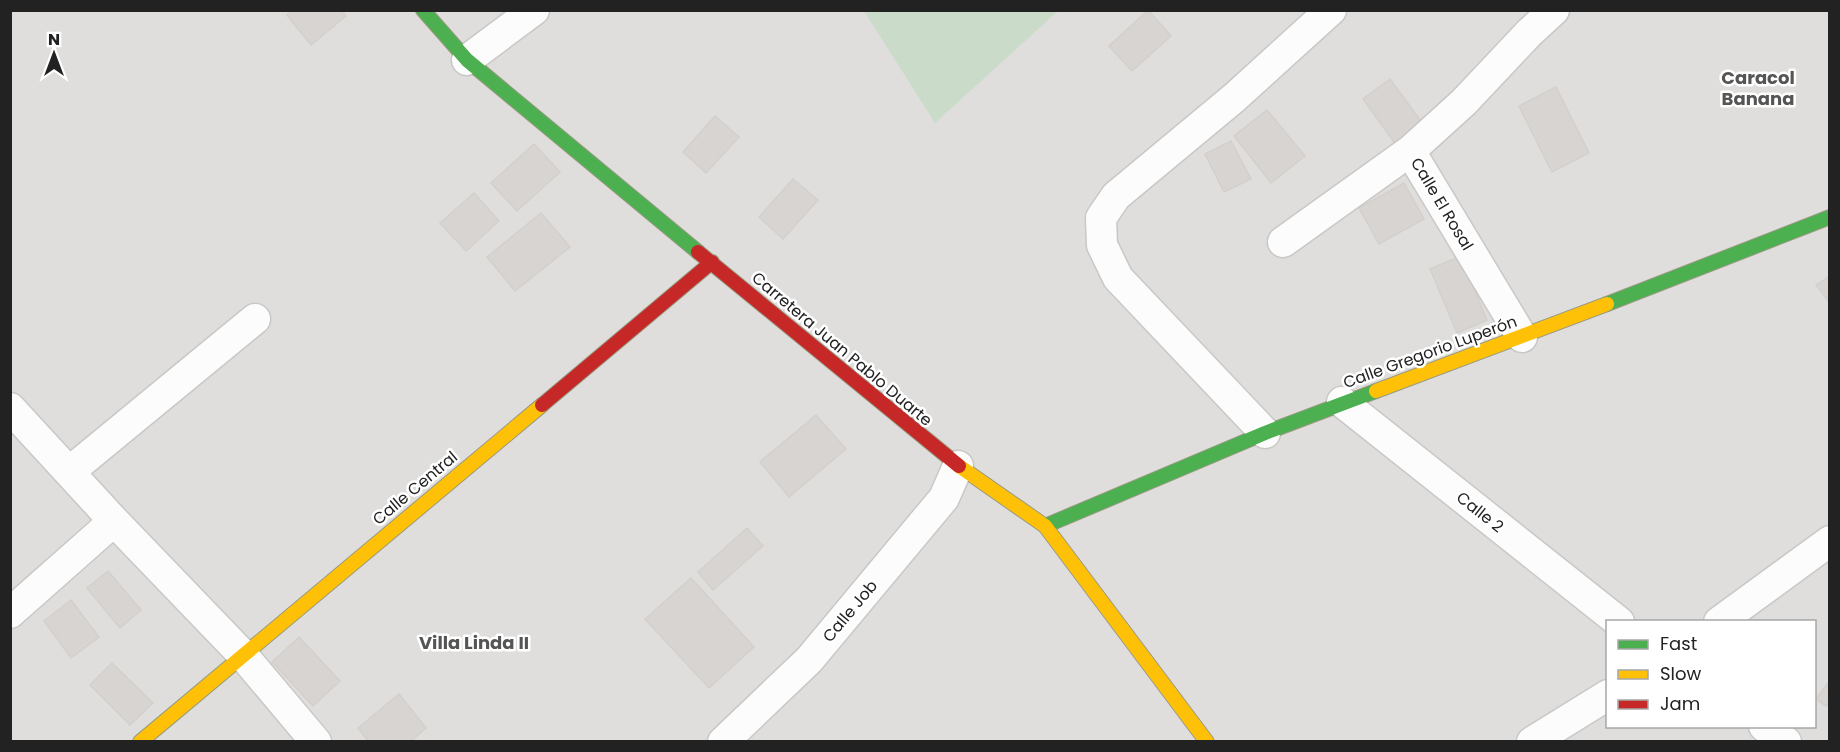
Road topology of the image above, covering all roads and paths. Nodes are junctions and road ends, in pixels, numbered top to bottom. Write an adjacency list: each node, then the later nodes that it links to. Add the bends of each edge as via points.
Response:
1 (423, 10): 5 (street, Carretera Juan Pablo Duarte)
2 (534, 10): 5 (street)
3 (1331, 10): 14 (street, via 1234,98 1116,196 1101,218 1102,244 1118,278)
4 (1554, 10): 6 (street, Calle El Rosal)
5 (466, 60): 9 (street, Carretera Juan Pablo Duarte)
6 (1410, 151): 8 (street); 11 (street, Calle El Rosal)
7 (1830, 217): 11 (street, Calle Gregorio Luperón)
8 (1283, 242)
9 (712, 262): 15 (street, Carretera Juan Pablo Duarte); 23 (street, Calle Central)
10 (255, 318): 16 (street)
11 (1522, 337): 12 (street, Calle Gregorio Luperón)
12 (1342, 402): 14 (street, Calle Gregorio Luperón); 21 (street, Calle 2)
13 (10, 408): 16 (street)
14 (1265, 433): 18 (street, Calle Gregorio Luperón)
15 (958, 466): 18 (street, Carretera Juan Pablo Duarte); 28 (street, Calle Job, via 944,498 809,660)
16 (69, 472): 17 (street)
17 (114, 521): 20 (street); 23 (street)
18 (1045, 526): 29 (street, Carretera Juan Pablo Duarte)
19 (1830, 540): 22 (street)
20 (10, 613)
21 (1617, 620)
22 (1720, 620)
23 (242, 654): 26 (street, Calle Central); 27 (street)
24 (1606, 696): 30 (street)
25 (1767, 728): 31 (street)
26 (140, 741)
27 (316, 741)
28 (723, 741)
29 (1207, 741)
30 (1532, 741)
31 (1786, 741)

